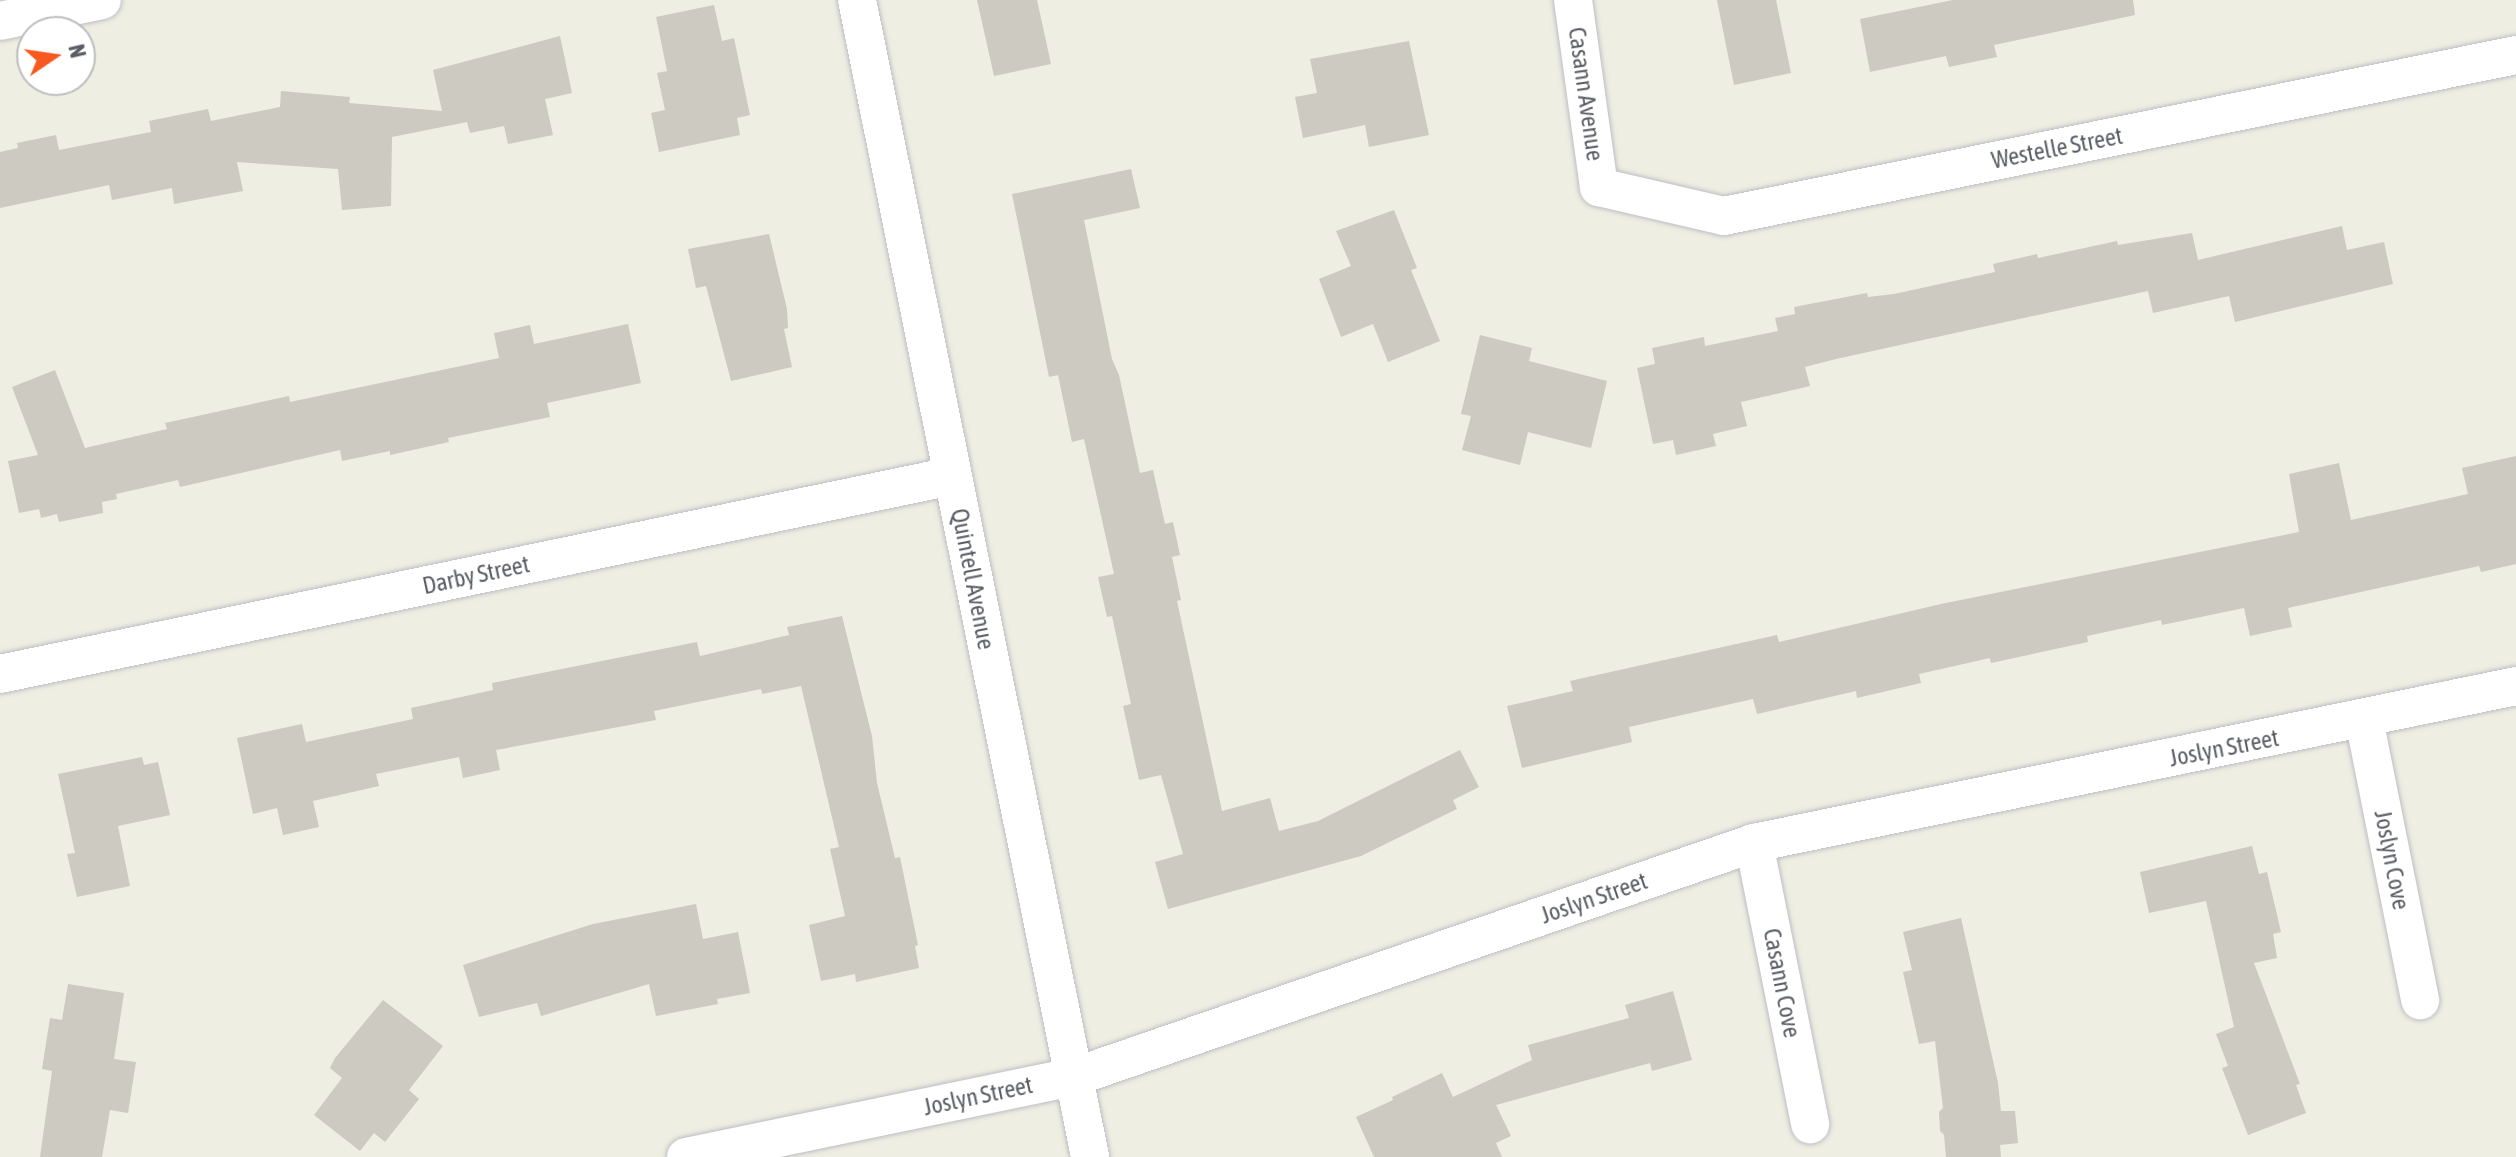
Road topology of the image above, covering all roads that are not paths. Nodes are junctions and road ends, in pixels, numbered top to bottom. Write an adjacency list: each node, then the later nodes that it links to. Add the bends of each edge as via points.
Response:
1 (102, 0): 4 (street)
2 (857, 0): 7 (street, Quintell Avenue)
3 (1573, 0): 6 (street, Casann Avenue)
4 (0, 21)
5 (2516, 55): 6 (street, Westelle Street, via 1724,216)
6 (1599, 187)
7 (952, 476): 8 (street, Darby Street); 13 (street, Quintell Avenue)
8 (0, 674)
9 (2516, 686): 10 (street, Joslyn Street)
10 (2364, 719): 11 (street, Joslyn Street); 12 (street, Joslyn Cove)
11 (1754, 843): 13 (street, Joslyn Street); 14 (street, Casann Cove)
12 (2420, 1000)
13 (1074, 1077): 15 (street, Joslyn Street); 16 (street, Quintell Avenue)
14 (1810, 1124)
15 (686, 1157)
16 (1090, 1157)

